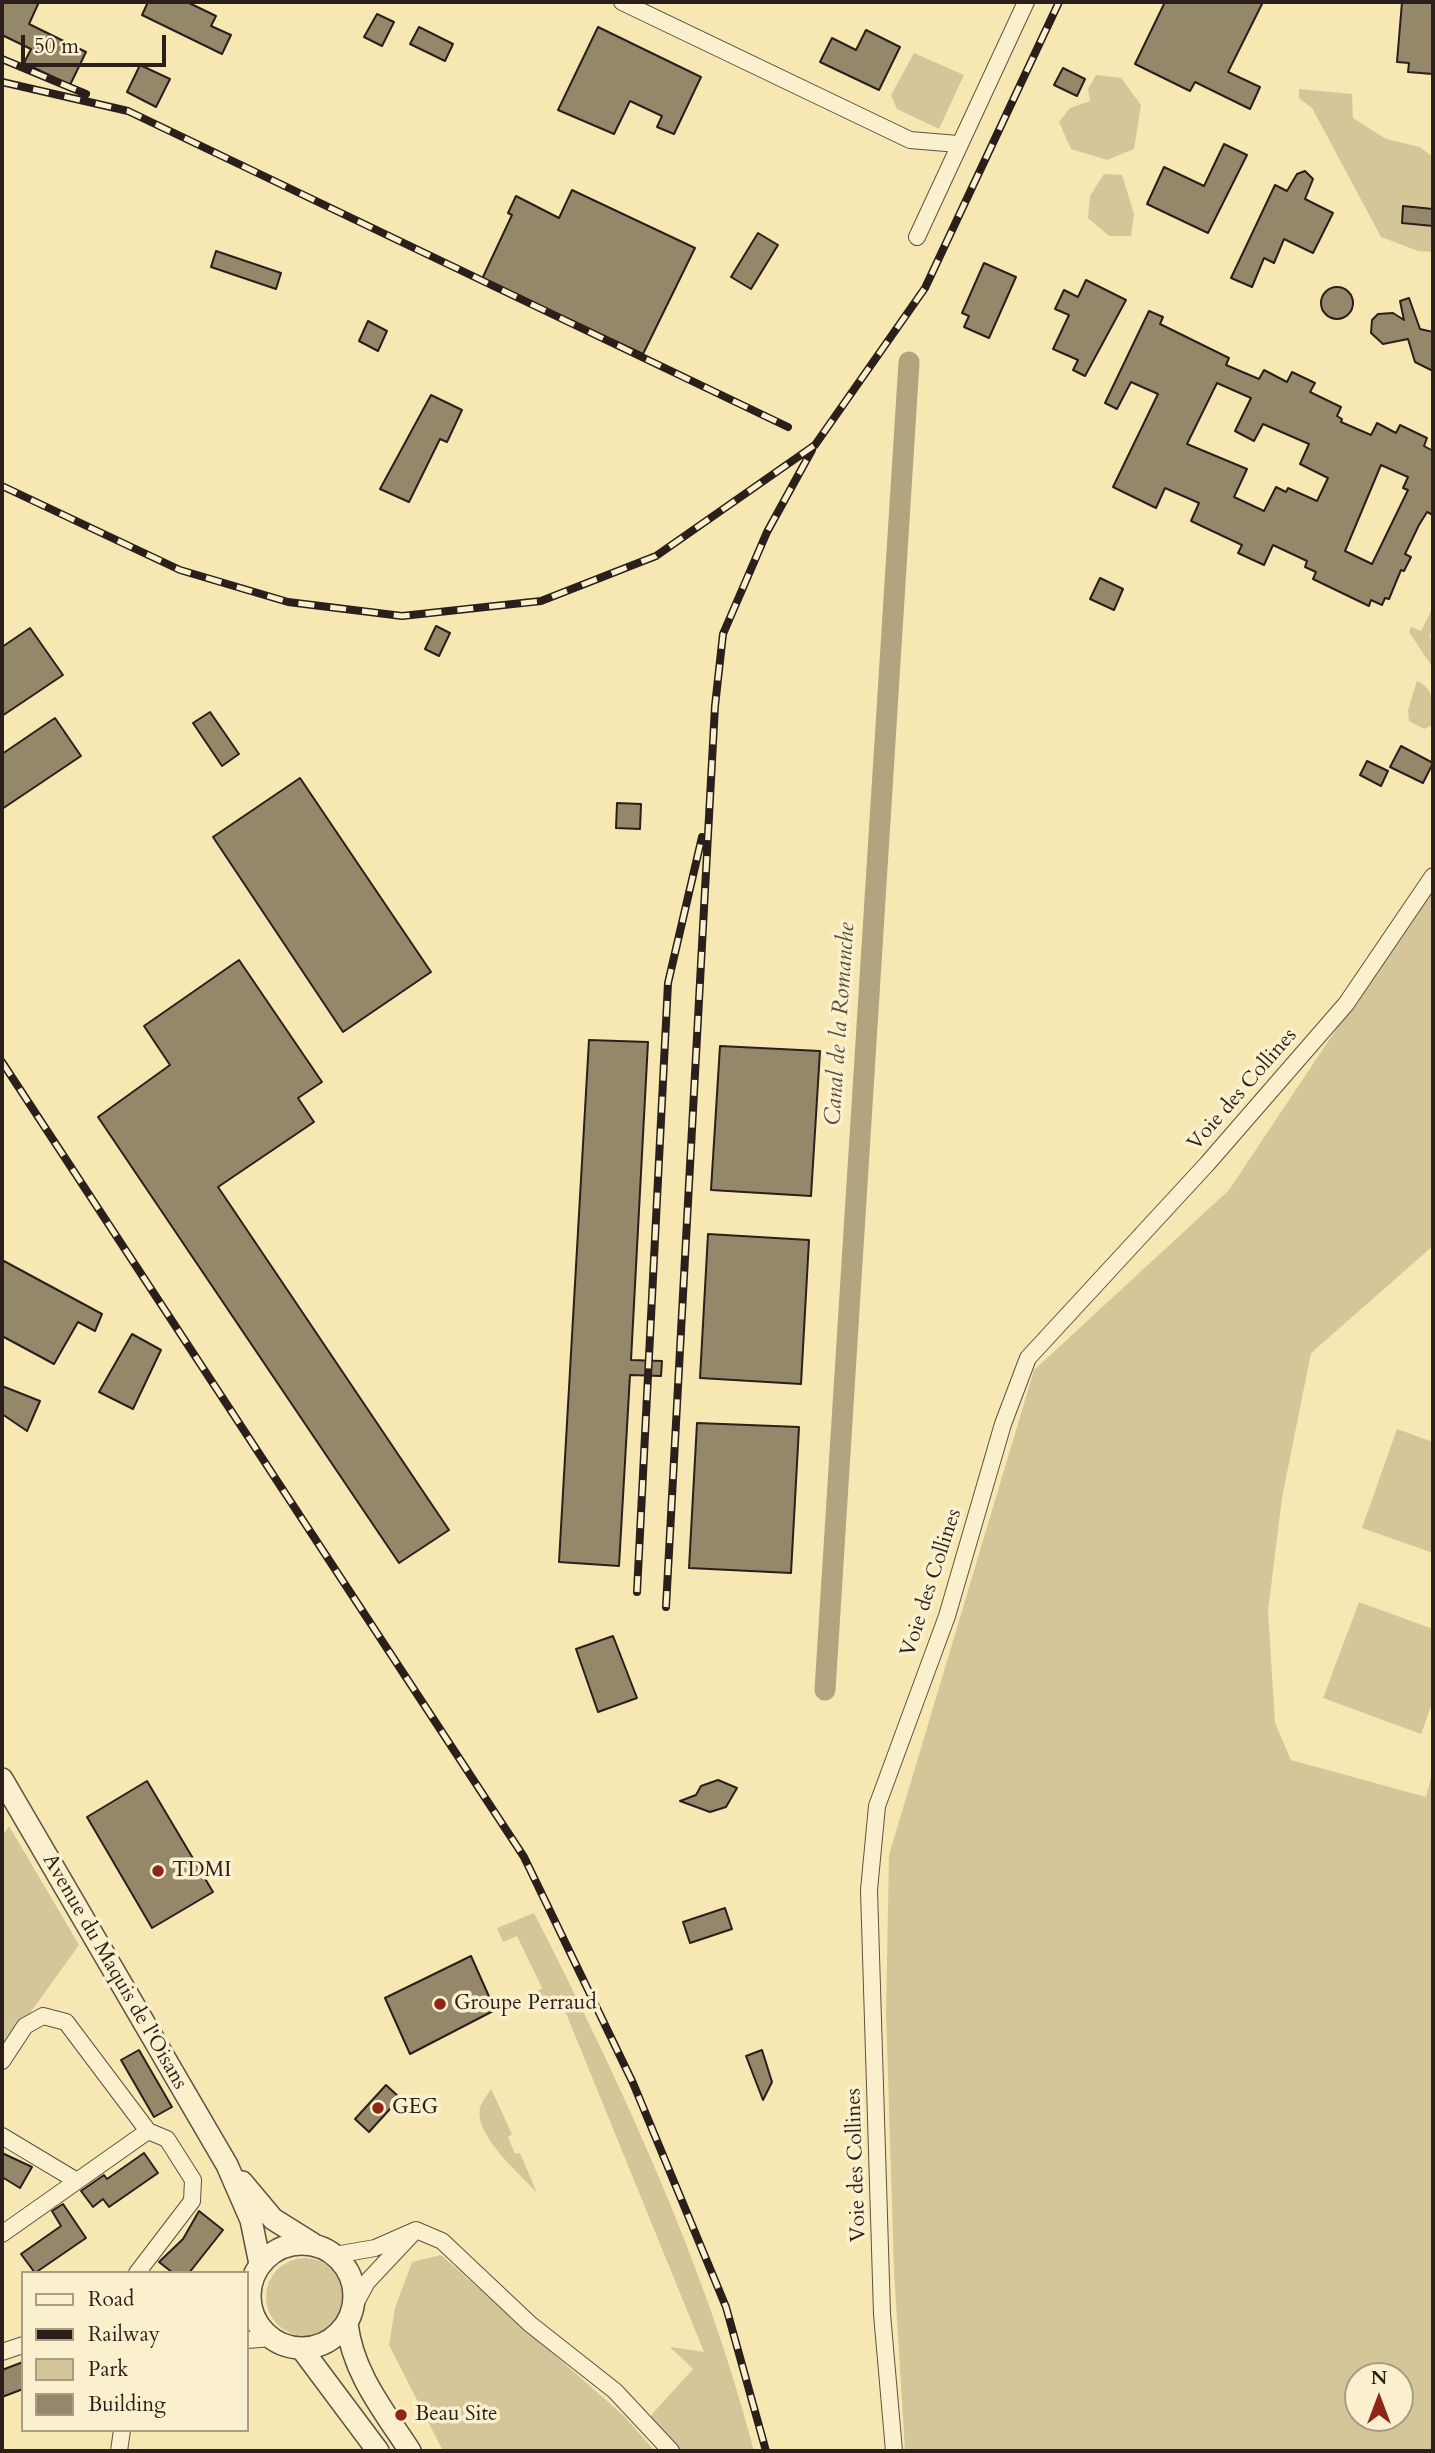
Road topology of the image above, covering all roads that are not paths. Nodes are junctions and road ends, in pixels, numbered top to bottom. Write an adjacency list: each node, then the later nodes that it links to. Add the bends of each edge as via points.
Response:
1 (622, 2): 3 (street, via 910,140)
2 (1026, 2): 3 (street)
3 (958, 144): 4 (street)
4 (917, 237)
5 (1433, 876): 30 (street, Voie des Collines, via 1346,1004 1207,1164 1028,1358 1003,1424 947,1616 877,1805 869,1903 882,2314)
6 (2, 1779): 10 (street, Avenue du Maquis de l'Oisans)
7 (2, 2061): 8 (street, via 25,2026 43,2016 66,2022)
8 (148, 2131): 11 (street); 17 (street, via 167,2139 193,2180 192,2202)
9 (2, 2136): 11 (street)
10 (227, 2165): 14 (street, Avenue du Maquis de l'Oisans, via 273,2219); 16 (street, Avenue du Maquis de l'Oisans, via 251,2220)
11 (77, 2181): 13 (street)
12 (416, 2230): 15 (street, via 375,2248); 19 (street, via 367,2282); 29 (street, via 442,2241 530,2324 615,2391)
13 (2, 2234)
14 (313, 2244): 15 (street); 16 (street, via 293,2244)
15 (335, 2255): 19 (street, via 348,2269 354,2287)
16 (260, 2264): 18 (street)
17 (139, 2271)
18 (248, 2303): 20 (street)
19 (350, 2315): 23 (street, via 327,2341); 28 (street, via 349,2344 364,2380)
20 (272, 2338): 21 (street); 23 (street)
21 (248, 2340)
22 (21, 2346): 24 (street)
23 (301, 2348): 27 (street)
24 (2, 2352)
25 (122, 2432): 26 (street)
26 (119, 2451)
27 (378, 2451)
28 (410, 2451)
29 (671, 2451)
30 (894, 2451)

